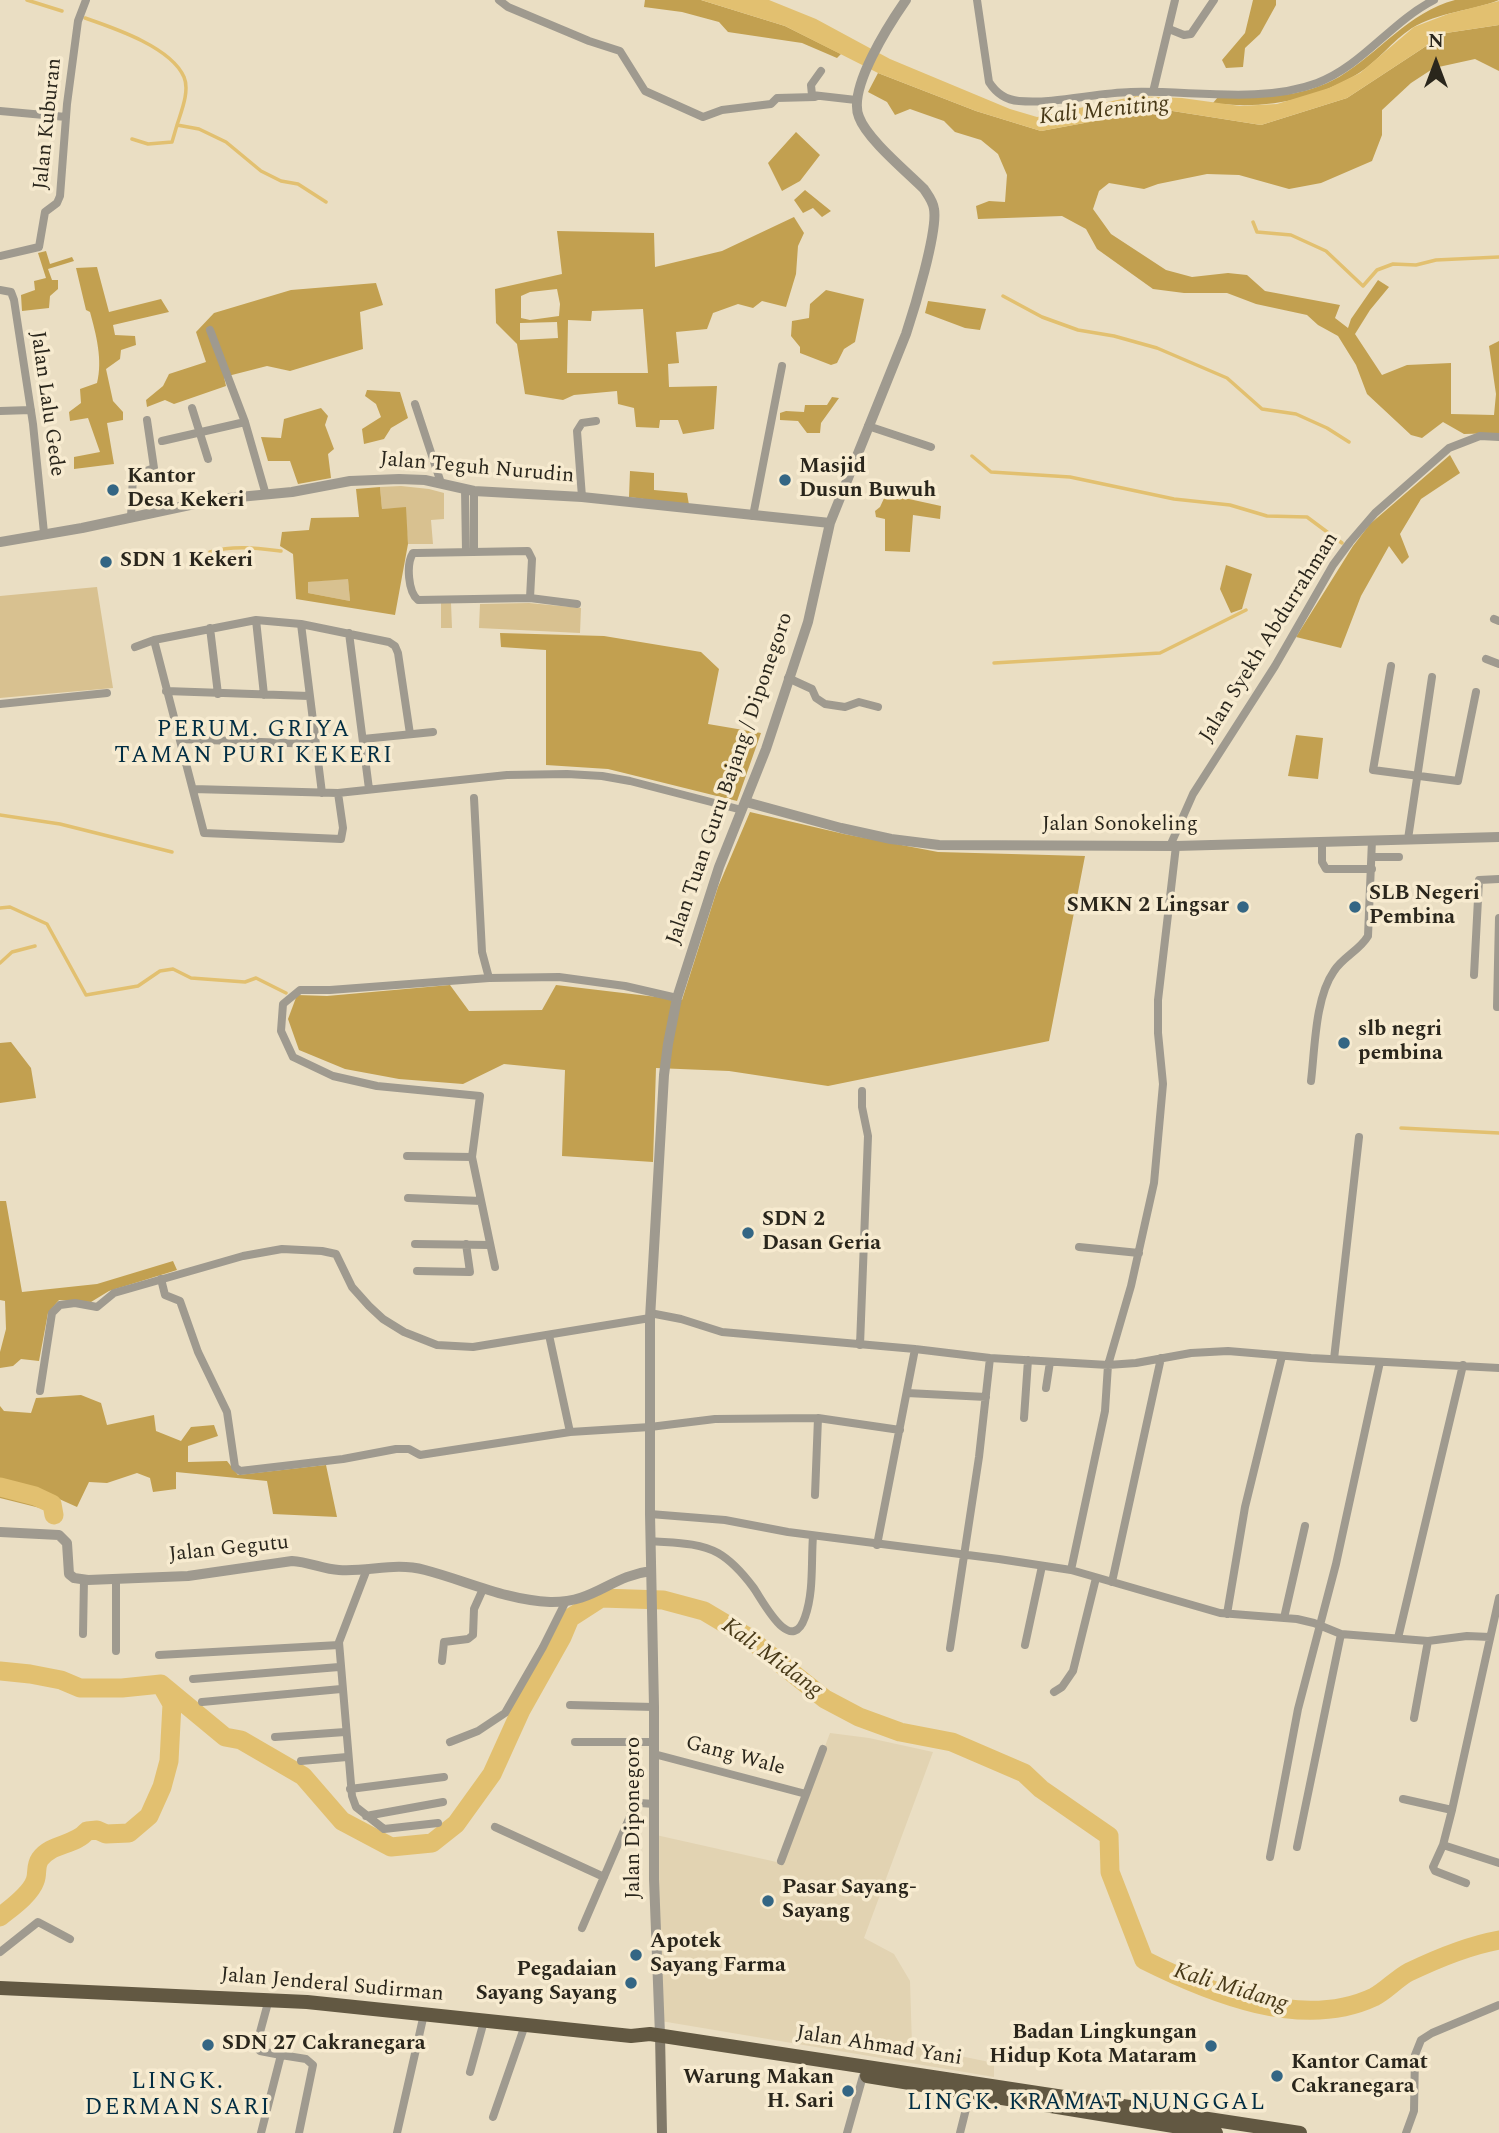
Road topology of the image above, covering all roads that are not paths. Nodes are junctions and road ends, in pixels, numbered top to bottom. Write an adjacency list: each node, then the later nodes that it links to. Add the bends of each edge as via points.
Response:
1 (86, 0): 14 (street, Jalan Kuburan, via 78,21)
2 (499, 0): 11 (street, via 620,51 645,91 703,117 771,104 777,98)
3 (906, 0): 12 (street, via 883,38)
4 (978, 0): 10 (street, via 989,82 1002,96 1044,101)
5 (1175, 0): 8 (street)
6 (1214, 0): 8 (street, via 1191,34)
7 (1434, 0): 10 (street, via 1344,69 1309,86 1262,93)
8 (1169, 29): 10 (street)
9 (821, 71): 11 (street, via 810,89)
10 (1153, 92)
11 (815, 97): 12 (street)
12 (856, 100): 26 (street, Jalan Tuan Guru Bajang / Diponegoro, via 864,127 924,189 934,209 914,309)
13 (0, 111): 14 (street)
14 (66, 117): 15 (street, Jalan Kuburan, via 60,196 45,212 40,246)
15 (0, 256)
16 (0, 290): 21 (street, Jalan Lalu Gede, via 12,292)
17 (211, 330): 25 (street)
18 (782, 366): 36 (street)
19 (415, 404): 32 (street)
20 (192, 408): 27 (street)
21 (31, 410): 22 (street); 39 (street, Jalan Lalu Gede)
22 (0, 411)
23 (147, 420): 37 (street, via 154,468 133,476)
24 (596, 421): 35 (street, via 582,423 577,431)
25 (244, 422): 27 (street); 34 (street)
26 (868, 426): 30 (street); 38 (street, Jalan Tuan Guru Bajang / Diponegoro)
27 (200, 432): 29 (street); 31 (street)
28 (1499, 436): 79 (street, Jalan Syekh Abdurrahman, via 1480,436 1449,448 1375,513 1350,542 1193,794)
29 (162, 441)
30 (931, 447)
31 (208, 459)
32 (441, 483): 33 (street, Jalan Teguh Nurudin); 34 (street, Jalan Teguh Nurudin, via 374,479)
33 (470, 490): 35 (street, Jalan Teguh Nurudin); 41 (street)
34 (266, 495): 37 (street, Jalan Teguh Nurudin, via 197,502)
35 (582, 497): 36 (street, Jalan Teguh Nurudin)
36 (753, 516): 38 (street, Jalan Teguh Nurudin)
37 (131, 517): 39 (street, Jalan Teguh Nurudin)
38 (830, 523): 54 (street, Jalan Tuan Guru Bajang / Diponegoro, via 808,622)
39 (44, 533): 40 (street, Jalan Teguh Nurudin)
40 (0, 542)
41 (470, 552): 42 (street, via 528,551 532,559); 42 (street, via 413,553 410,587 415,598)
42 (530, 598): 43 (street)
43 (577, 604)
44 (256, 620): 45 (street); 46 (street); 59 (street)
45 (301, 624): 47 (street); 60 (street)
46 (210, 628): 48 (street); 58 (street)
47 (349, 633): 64 (street, via 396,646); 66 (street)
48 (153, 640): 49 (street); 55 (street)
49 (135, 647)
50 (1486, 659): 51 (street)
51 (1499, 664)
52 (1391, 666): 68 (street, via 1373,770)
53 (1432, 677): 68 (street)
54 (788, 678): 62 (street, via 812,689 825,704 845,707 859,702); 74 (street, Jalan Tuan Guru Bajang / Diponegoro)
55 (166, 691): 58 (street); 65 (street)
56 (1476, 692): 68 (street, via 1458,782)
57 (107, 693): 61 (street)
58 (218, 694): 59 (street)
59 (264, 695): 60 (street)
60 (309, 696): 67 (street)
61 (0, 704)
62 (878, 707)
63 (433, 732): 64 (street)
64 (410, 734): 66 (street)
65 (180, 738): 67 (street); 69 (street)
66 (363, 739): 70 (street)
67 (314, 744): 71 (street)
68 (1417, 777): 76 (street)
69 (192, 789): 71 (street); 72 (street, via 204,833 341,839)
70 (369, 789): 72 (street); 74 (street, via 507,775 567,774 630,781)
71 (322, 793): 72 (street)
72 (338, 793)
73 (474, 798): 86 (street, via 482,952)
74 (744, 806): 79 (street, Jalan Sonokeling, via 891,839 939,845); 87 (street, Jalan Tuan Guru Bajang / Diponegoro, via 726,845)
75 (1499, 838): 76 (street, Jalan Sonokeling)
76 (1408, 839): 77 (street, Jalan Sonokeling)
77 (1372, 840): 78 (street, Jalan Sonokeling); 80 (street)
78 (1322, 842): 79 (street, Jalan Sonokeling); 82 (street, via 1326,869)
79 (1173, 846): 100 (street, Jalan Syekh Abdurrahman, via 1158,1000 1162,1095 1154,1183)
80 (1372, 857): 81 (street); 82 (street)
81 (1399, 857)
82 (1372, 869): 89 (street, via 1368,936 1340,962 1324,988)
83 (1499, 879): 85 (street, via 1479,880)
84 (1499, 918): 88 (street)
85 (1474, 975)
86 (489, 978): 87 (street, via 559,976); 93 (street, via 300,990 283,1004 281,1031 293,1057 333,1076 377,1086 480,1096)
87 (677, 998): 104 (street, Jalan Tuan Guru Bajang / Diponegoro, via 664,1075)
88 (1497, 1007)
89 (1311, 1081)
90 (862, 1091): 106 (street, via 868,1136)
91 (1359, 1137): 111 (street)
92 (407, 1156): 93 (street)
93 (472, 1157): 95 (street)
94 (408, 1198): 95 (street)
95 (481, 1201): 98 (street)
96 (415, 1244): 97 (street)
97 (466, 1244): 98 (street); 102 (street, via 470,1272)
98 (490, 1245): 101 (street)
99 (1079, 1247): 100 (street)
100 (1139, 1253): 115 (street, Jalan Syekh Abdurrahman)
101 (495, 1267)
102 (416, 1271)
103 (160, 1279): 105 (street, via 265,1251 322,1251 339,1257 352,1287 383,1319 437,1345 473,1347); 119 (street, via 114,1293 97,1307 56,1307); 126 (street, via 165,1295 180,1301 227,1412 235,1467 240,1471 397,1449 424,1454)
104 (650, 1315): 105 (street); 106 (street, via 722,1332); 124 (street, Jalan Tuan Guru Bajang / Diponegoro)
105 (549, 1335): 126 (street)
106 (860, 1345): 107 (street)
107 (915, 1349): 109 (street); 120 (street)
108 (1282, 1356): 110 (street, via 1228,1351); 111 (street); 147 (street, via 1245,1507)
109 (990, 1358): 112 (street); 121 (street)
110 (1161, 1358): 115 (street); 142 (street)
111 (1335, 1359): 114 (street)
112 (1028, 1360): 113 (street); 122 (street)
113 (1050, 1362): 115 (street); 118 (street)
114 (1380, 1362): 116 (street); 149 (street)
115 (1108, 1365): 137 (street, Jalan Syekh Abdurrahman, via 1105,1411)
116 (1463, 1365): 117 (street); 153 (street)
117 (1499, 1368)
118 (1046, 1388)
119 (40, 1391)
120 (907, 1393): 121 (street); 125 (street)
121 (986, 1397): 134 (street)
122 (1024, 1418)
123 (818, 1419): 124 (street, via 715,1419); 125 (street); 127 (street)
124 (650, 1427): 126 (street); 128 (street, Jalan Tuan Guru Bajang / Diponegoro)
125 (900, 1430): 133 (street)
126 (570, 1432)
127 (815, 1495)
128 (650, 1514): 131 (street, via 725,1520); 132 (street, Jalan Tuan Guru Bajang / Diponegoro)
129 (1305, 1526): 148 (street)
130 (0, 1532): 140 (street, via 59,1535 67,1543 69,1574)
131 (813, 1536): 132 (street, via 806,1616 791,1631 766,1611 753,1587 719,1553 690,1544); 133 (street)
132 (650, 1541): 138 (street, Jalan Tuan Guru Bajang / Diponegoro)
133 (877, 1545): 134 (street)
134 (964, 1555): 135 (street); 157 (street)
135 (1042, 1566): 137 (street); 155 (street)
136 (367, 1569): 141 (street, Jalan Gegutu, via 337,1570 292,1561 221,1573); 144 (street, Jalan Gegutu, via 405,1566); 156 (street)
137 (1071, 1570): 139 (street)
138 (651, 1571): 143 (street, Jalan Tuan Guru Bajang / Diponegoro); 146 (street, Jalan Gegutu, via 622,1577 586,1598)
139 (1096, 1578): 142 (street); 164 (street, via 1073,1671)
140 (84, 1579): 141 (street, Jalan Gegutu); 150 (street)
141 (116, 1579): 158 (street)
142 (1112, 1583): 147 (street)
143 (652, 1587): 167 (street, Jalan Diponegoro)
144 (483, 1590): 146 (street, Jalan Gegutu); 160 (street, via 474,1609 473,1635 444,1642)
145 (1499, 1598): 152 (street)
146 (566, 1601): 171 (street, via 505,1713)
147 (1227, 1614): 148 (street)
148 (1284, 1618): 149 (street)
149 (1321, 1626): 151 (street); 190 (street, via 1298,1709)
150 (83, 1634)
151 (1341, 1634): 153 (street); 189 (street)
152 (1490, 1637): 154 (street); 184 (street)
153 (1398, 1638): 154 (street)
154 (1428, 1641): 168 (street)
155 (1025, 1645)
156 (339, 1646): 159 (street); 161 (street)
157 (950, 1648)
158 (116, 1651)
159 (159, 1655)
160 (442, 1661)
161 (339, 1667): 162 (street); 163 (street)
162 (192, 1679)
163 (341, 1689): 165 (street); 169 (street)
164 (1054, 1692)
165 (202, 1702)
166 (570, 1705): 167 (street)
167 (654, 1707): 173 (street, Jalan Diponegoro)
168 (1414, 1717)
169 (345, 1732): 170 (street); 176 (street)
170 (275, 1737)
171 (450, 1742)
172 (575, 1742): 173 (street)
173 (654, 1742): 175 (street, Jalan Diponegoro)
174 (823, 1749): 180 (street, Gang Wale)
175 (654, 1755): 180 (street, Gang Wale); 183 (street, Jalan Diponegoro)
176 (347, 1757): 177 (street); 179 (street)
177 (301, 1761)
178 (444, 1777): 179 (street)
179 (351, 1789): 185 (street, via 356,1807)
180 (806, 1794): 191 (street, Gang Wale)
181 (1403, 1799): 184 (street)
182 (443, 1802): 185 (street)
183 (654, 1804): 193 (street, via 634,1807); 204 (street, Jalan Diponegoro)
184 (1452, 1810): 188 (street)
185 (366, 1816): 186 (street, via 384,1829)
186 (438, 1823)
187 (495, 1827): 193 (street)
188 (1443, 1845): 192 (street); 194 (street, via 1433,1870)
189 (1297, 1847)
190 (1270, 1857)
191 (781, 1861)
192 (1499, 1863)
193 (604, 1877): 195 (street)
194 (1466, 1883)
195 (582, 1928)
196 (70, 1940): 197 (street, via 38,1922)
197 (0, 1952)
198 (0, 1989): 199 (highway, Jalan Jenderal Sudirman)
199 (269, 1999): 201 (highway, Jalan Jenderal Sudirman); 205 (street, via 256,2047)
200 (1499, 2005): 220 (street, via 1420,2040 1415,2054 1414,2111)
201 (424, 2014): 202 (highway, Jalan Jenderal Sudirman); 214 (street)
202 (484, 2021): 203 (highway, Jalan Jenderal Sudirman); 206 (street)
203 (525, 2025): 204 (highway, Jalan Jenderal Sudirman, via 631,2036 643,2033); 210 (street)
204 (660, 2040): 207 (highway); 209 (highway, Jalan Ahmad Yani); 215 (main road, Jalan Diponegoro)
205 (281, 2055): 212 (street); 213 (street, via 306,2059 313,2065)
206 (470, 2073)
207 (863, 2076): 208 (highway); 216 (street)
208 (970, 2093): 209 (highway); 217 (street)
209 (999, 2093): 211 (highway); 219 (highway, Jalan Ahmad Yani)
210 (493, 2117)
211 (1146, 2127): 218 (highway)
212 (261, 2133)
213 (299, 2133)
214 (397, 2133)
215 (662, 2133)
216 (847, 2133)
217 (960, 2133)
218 (1216, 2133)
219 (1300, 2133)
220 (1406, 2133)

